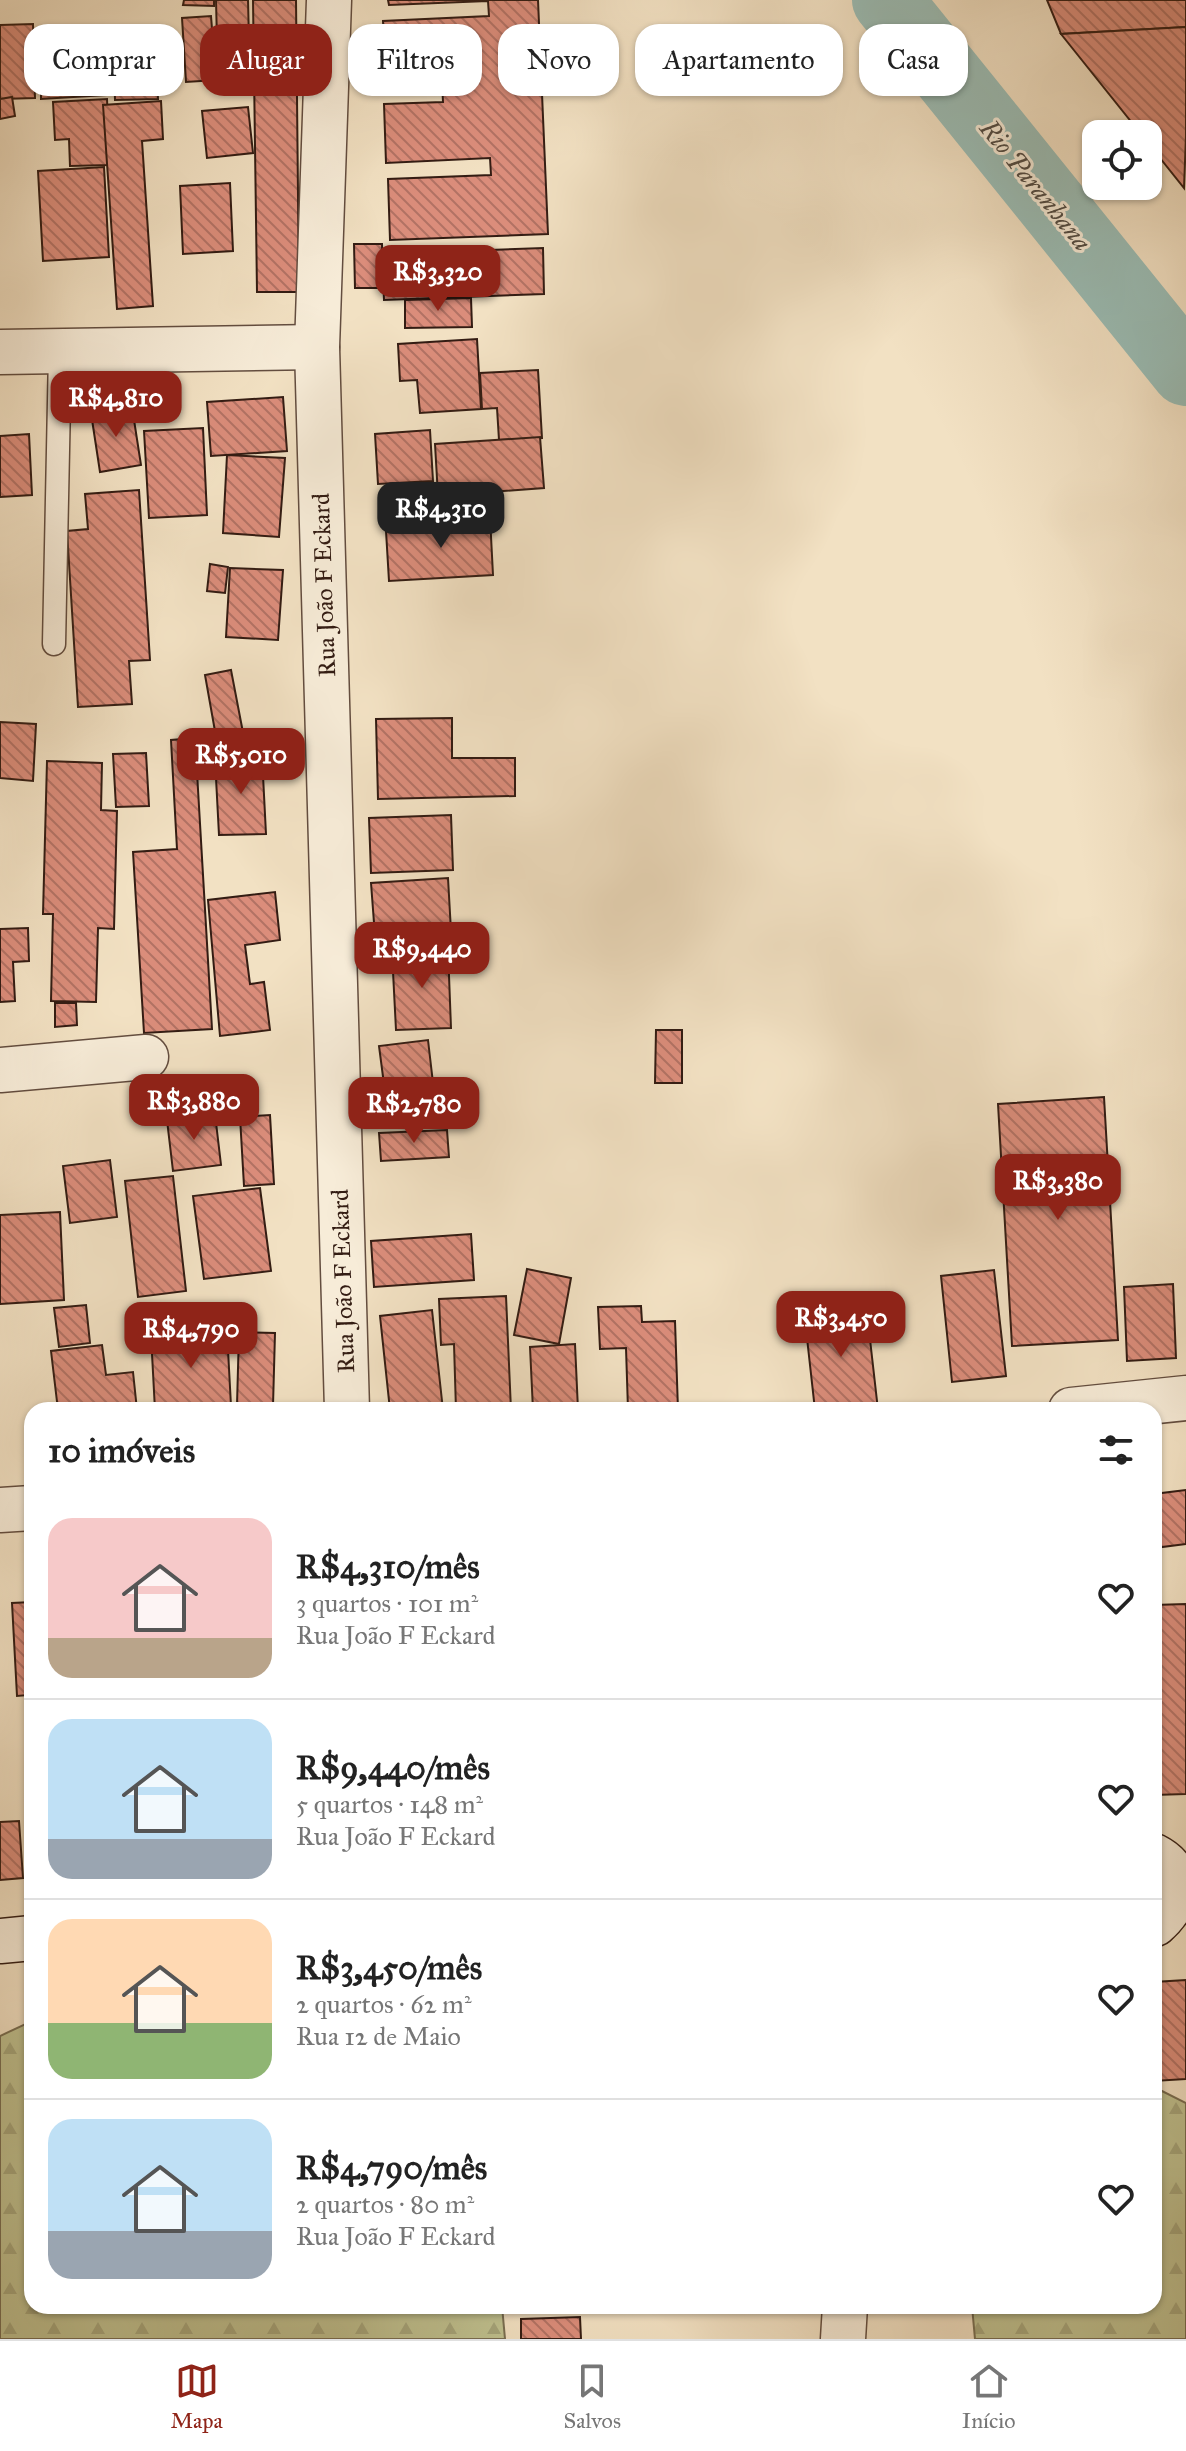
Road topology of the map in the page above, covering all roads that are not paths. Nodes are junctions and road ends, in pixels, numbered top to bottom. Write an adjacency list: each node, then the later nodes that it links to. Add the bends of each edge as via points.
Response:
1 (329, 0): 2 (street, Rua João F Eckard)
2 (317, 347): 4 (street); 9 (street, Rua João F Eckard)
3 (0, 352): 4 (street)
4 (60, 353): 5 (lane)
5 (54, 644)
6 (146, 1057): 7 (street)
7 (0, 1070)
8 (1186, 1398): 10 (street)
9 (347, 1402)
10 (1151, 1402)
11 (24, 1508): 12 (street)
12 (0, 1510)
13 (1186, 1848): 14 (street)
14 (1162, 1852)
15 (1162, 1859): 16 (street, via 1177,1887)
16 (1162, 1918)
17 (1186, 1921): 18 (street)
18 (1162, 1923)
19 (24, 1939): 20 (street)
20 (0, 1941)
21 (845, 2314): 22 (street)
22 (843, 2339)

